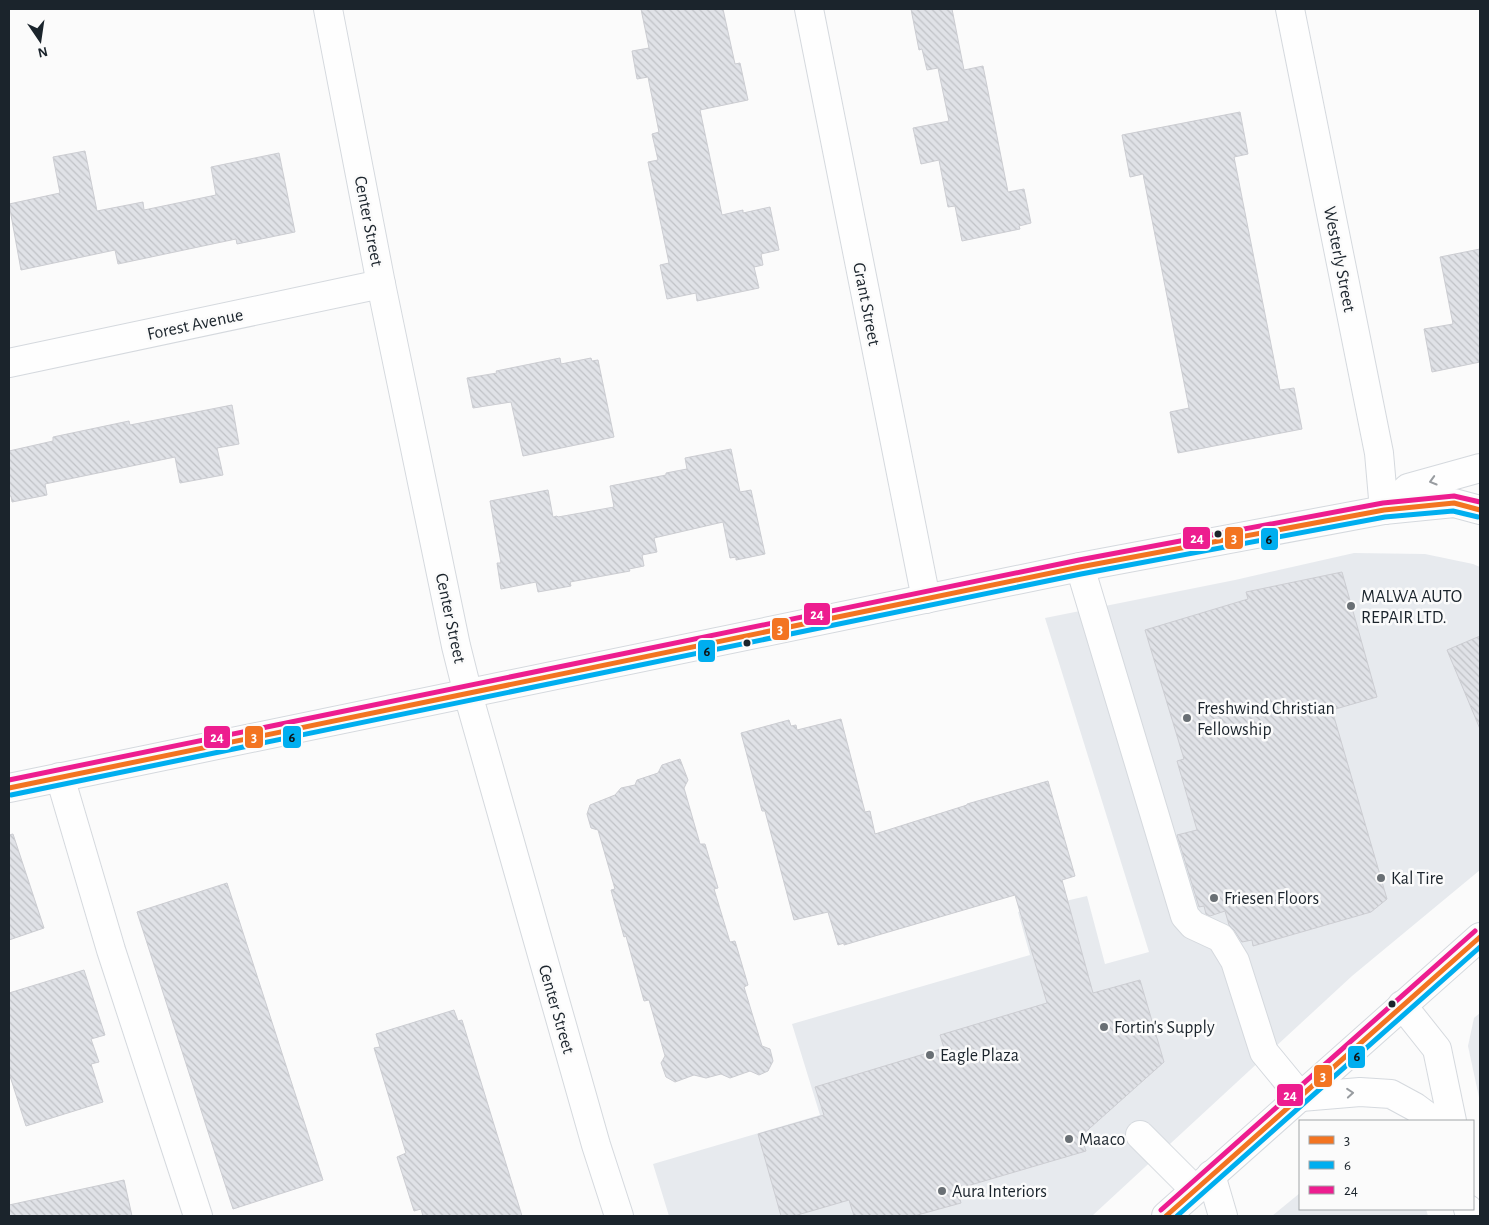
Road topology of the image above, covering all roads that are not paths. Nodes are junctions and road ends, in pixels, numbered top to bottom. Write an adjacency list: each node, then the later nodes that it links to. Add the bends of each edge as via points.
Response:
1 (328, 9): 4 (street, Center Street)
2 (809, 9): 10 (street, Grant Street)
3 (1290, 9): 7 (street, Westerly Street, via 1379,453)
4 (382, 284): 5 (street, Forest Avenue); 11 (street, Center Street)
5 (9, 364)
6 (1480, 468): 7 (street, one-way to 7, via 1408,488)
7 (1384, 510): 8 (street, via 1454,503); 9 (street)
8 (1480, 510)
9 (1080, 567): 10 (street); 16 (street, via 1185,916 1193,925 1221,938 1235,961 1264,1052)
10 (926, 599): 11 (street)
11 (468, 694): 12 (street); 22 (street, Center Street)
12 (60, 777): 13 (street); 21 (street, via 111,950)
13 (9, 788)
14 (1480, 937): 15 (street)
15 (1402, 1005): 16 (street); 18 (street, via 1437,1049)
16 (1301, 1097): 17 (street, one-way to 17, via 1360,1092 1391,1094); 20 (street)
17 (1433, 1120)
18 (1452, 1120)
19 (1140, 1134): 20 (street)
20 (1203, 1182): 23 (street); 24 (street)
21 (198, 1216)
22 (619, 1216)
23 (1166, 1216)
24 (1223, 1216)

